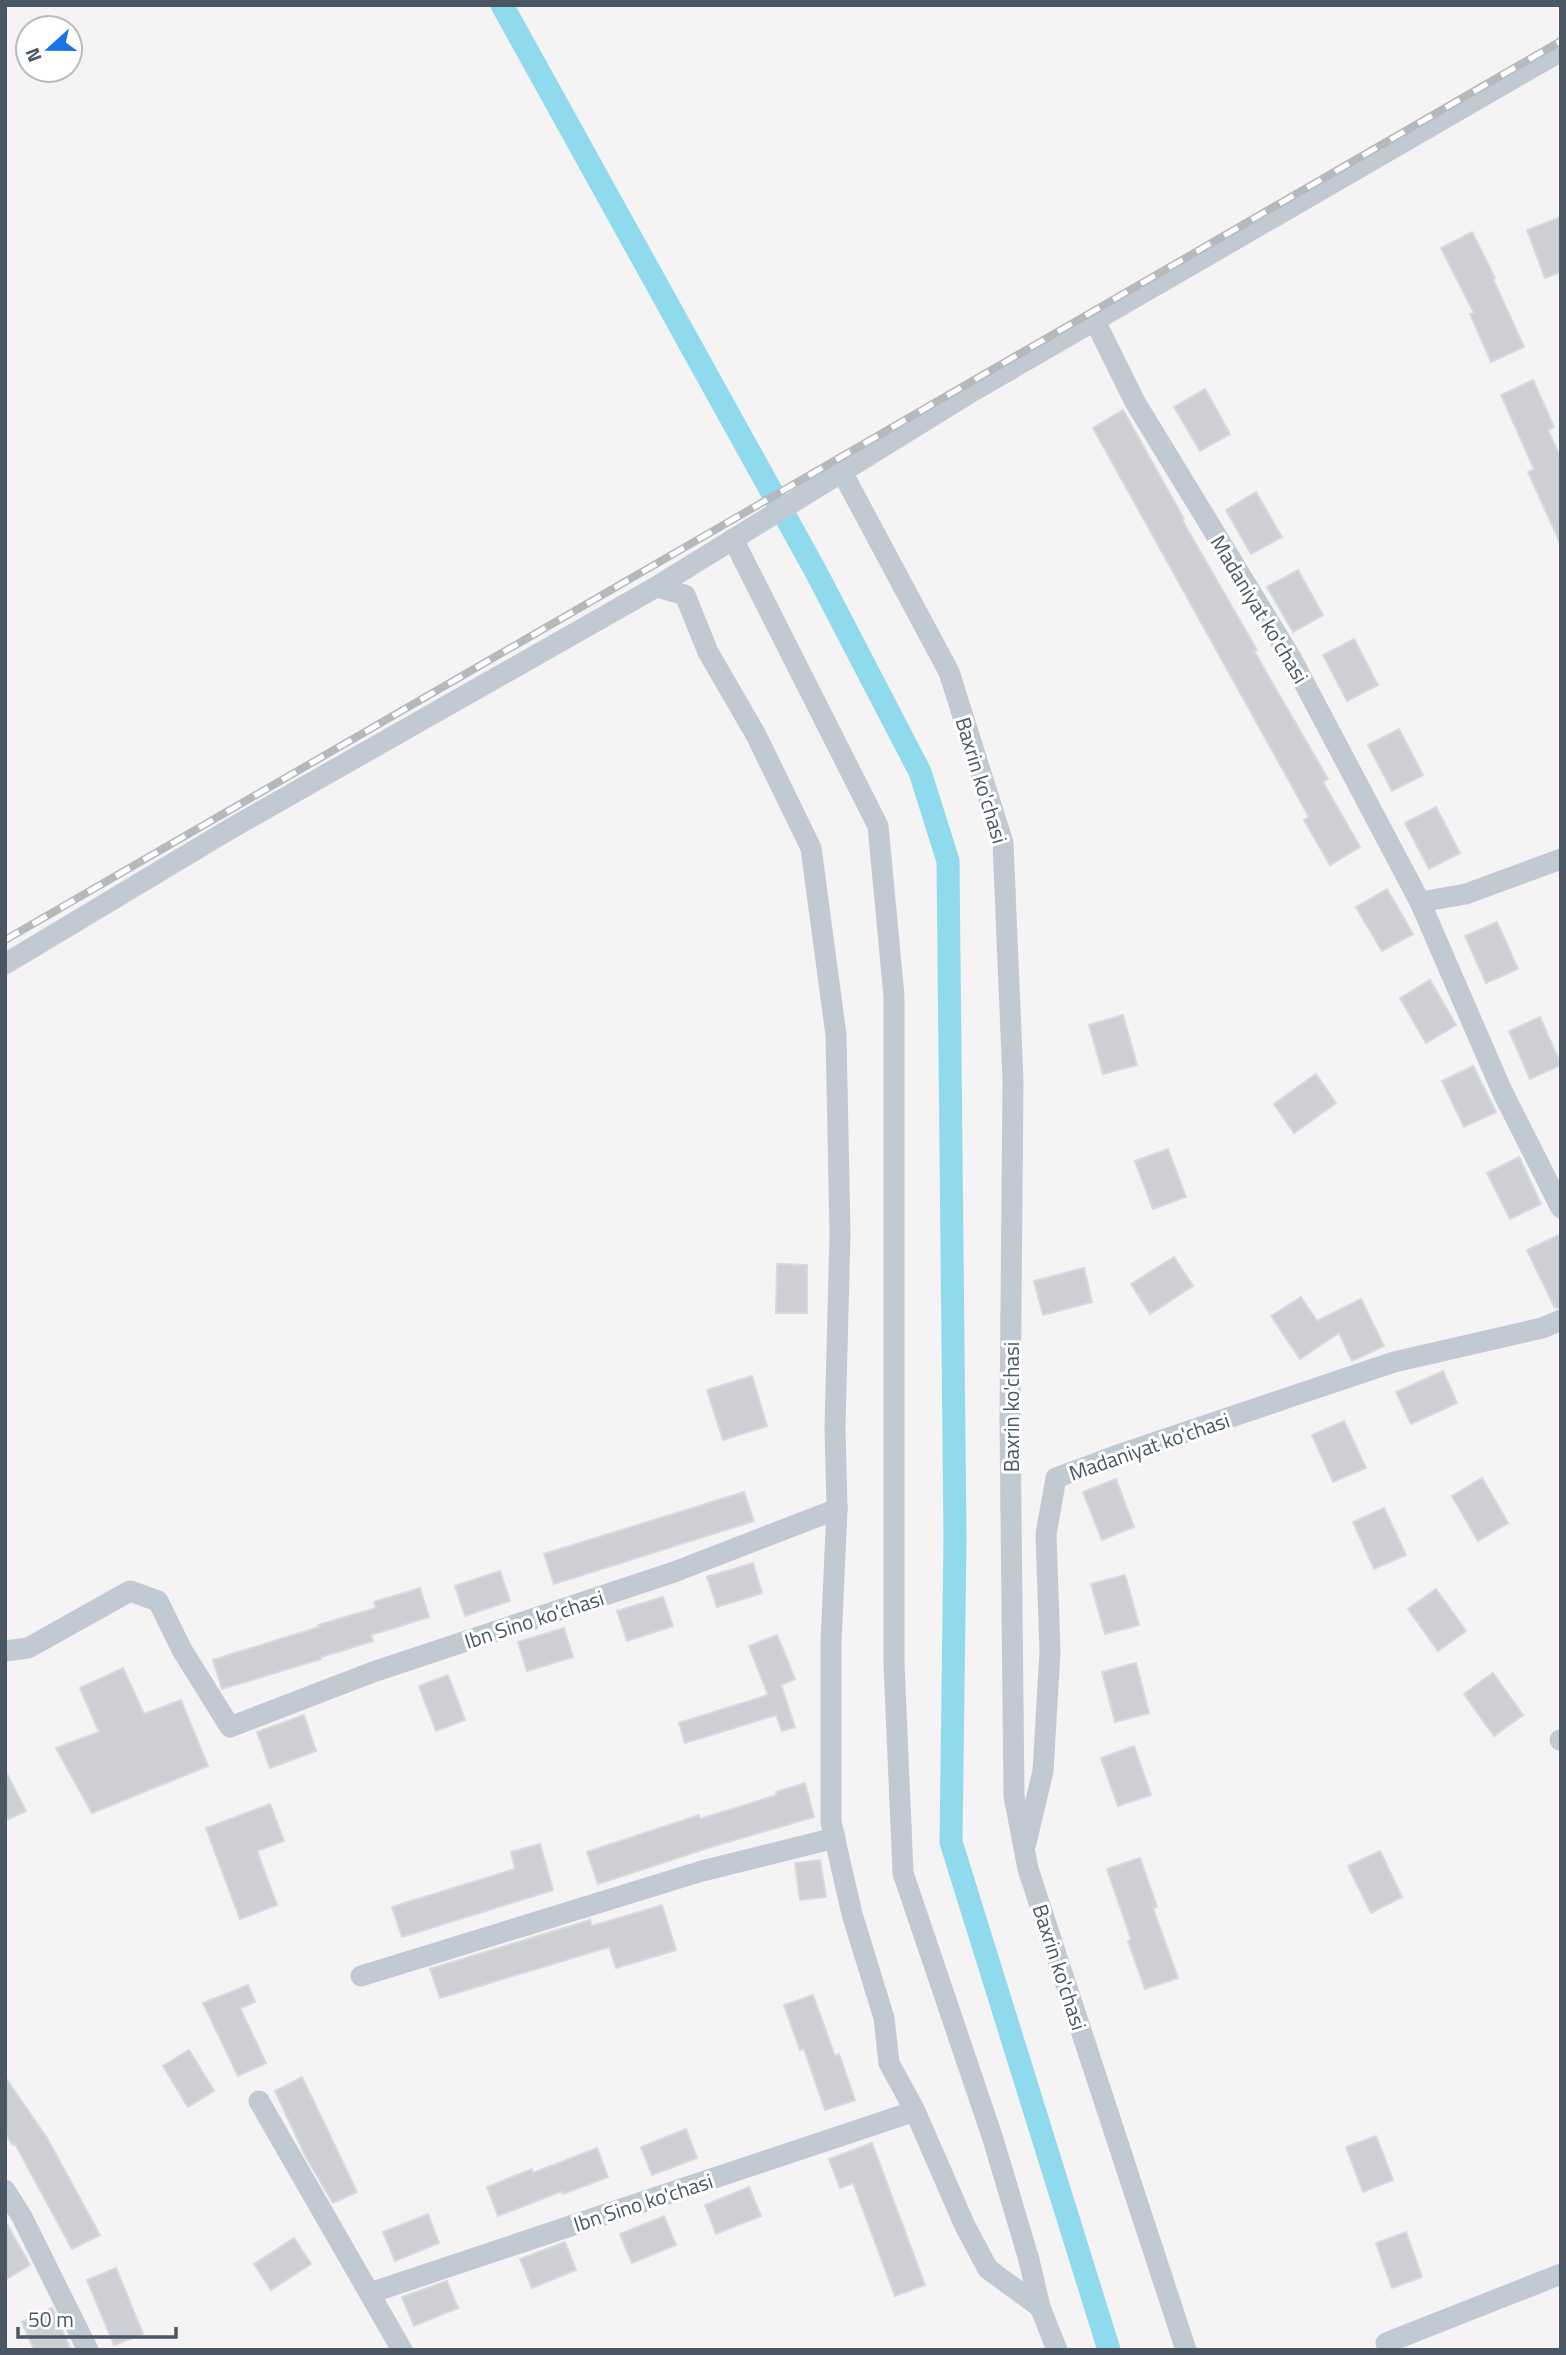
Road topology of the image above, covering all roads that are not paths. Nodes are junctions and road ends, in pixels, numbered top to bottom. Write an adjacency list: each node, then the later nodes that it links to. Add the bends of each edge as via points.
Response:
1 (1561, 51): 2 (street)
2 (1095, 321): 3 (street); 7 (street, Madaniyat ko'chasi, via 1135,402 1291,658)
3 (842, 472): 4 (street); 14 (street, Baxrin ko'chasi, via 949,672 1003,843 1013,1082 1014,1796)
4 (733, 539): 5 (street); 21 (street, via 878,826 894,996 894,1664 903,1873 993,2139)
5 (656, 587): 8 (street, via 241,822); 11 (street, via 685,595 708,652 757,735 811,848 836,1035 840,1234)
6 (1561, 859): 7 (street, via 1466,894)
7 (1420, 902): 9 (street, Madaniyat ko'chasi, via 1502,1091)
8 (5, 964)
9 (1561, 1208)
10 (1561, 1320): 14 (street, Madaniyat ko'chasi, via 1394,1362 1056,1478 1046,1534 1050,1652 1043,1771)
11 (837, 1510): 12 (street, Ibn Sino ko'chasi, via 674,1572 373,1672 230,1727 158,1601 130,1591 28,1648); 13 (street, via 831,1643 831,1822)
12 (5, 1651)
13 (835, 1838): 15 (street, via 702,1871); 17 (street, via 884,2018 889,2063)
14 (1024, 1850): 26 (street, Baxrin ko'chasi)
15 (361, 1976)
16 (259, 2101): 20 (street)
17 (915, 2112): 20 (street, Ibn Sino ko'chasi); 21 (street, via 988,2269)
18 (5, 2190): 23 (street)
19 (1561, 2274): 22 (street)
20 (370, 2293): 24 (street)
21 (1041, 2307): 25 (street)
22 (1386, 2343)
23 (88, 2350)
24 (402, 2350)
25 (1057, 2350)
26 (1186, 2350)

